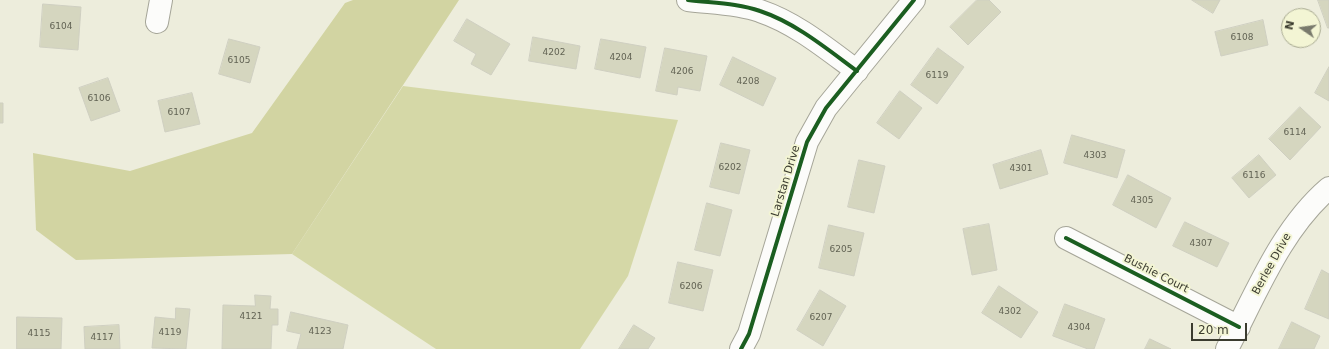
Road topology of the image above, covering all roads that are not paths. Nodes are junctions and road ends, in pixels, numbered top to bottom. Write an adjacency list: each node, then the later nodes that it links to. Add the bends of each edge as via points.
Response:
1 (161, 0): 4 (street)
2 (688, 0): 5 (street, via 741,6 778,18 815,40)
3 (914, 0): 5 (street, Larstan Drive)
4 (157, 22)
5 (857, 71): 9 (street, Larstan Drive, via 826,108 807,142 749,334)
6 (1329, 188): 8 (street, Berlee Drive, via 1300,216 1284,240)
7 (1066, 238): 8 (street, Bushie Court)
8 (1239, 327): 10 (street, Berlee Drive)
9 (741, 349)
10 (1228, 349)

